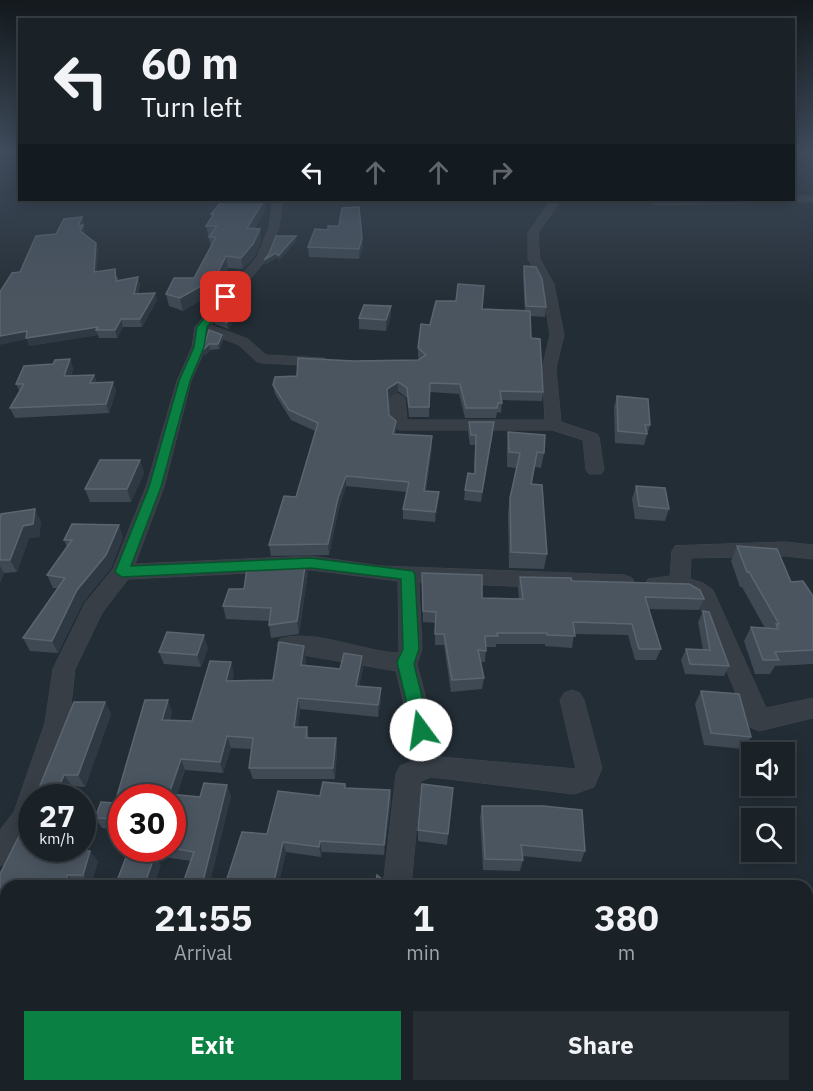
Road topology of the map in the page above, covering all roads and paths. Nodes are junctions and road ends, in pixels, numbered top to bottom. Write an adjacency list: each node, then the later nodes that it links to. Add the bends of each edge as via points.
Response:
1 (277, 204): 3 (street, via 274,227 262,258)
2 (553, 204): 6 (street, via 533,232 534,259 548,284 557,334 549,368)
3 (202, 327): 4 (street, via 231,335 256,348 262,359); 9 (street, via 155,487)
4 (343, 363)
5 (397, 398): 6 (street, via 399,425)
6 (553, 425): 7 (street, via 591,437)
7 (595, 470)
8 (813, 552): 11 (street, via 682,551)
9 (122, 572): 10 (street, via 311,563); 17 (street, via 93,609 64,669 57,723)
10 (408, 575): 11 (street); 13 (street, via 411,649)
11 (679, 585): 15 (street, via 696,588 706,595 759,720)
12 (288, 645): 13 (street)
13 (405, 662): 16 (street)
14 (572, 700): 16 (street, via 589,768 585,778 574,782)
15 (813, 708)
16 (432, 765): 20 (street, via 409,774)
17 (37, 784)
18 (18, 829): 19 (street)
19 (0, 852)
20 (399, 880)

